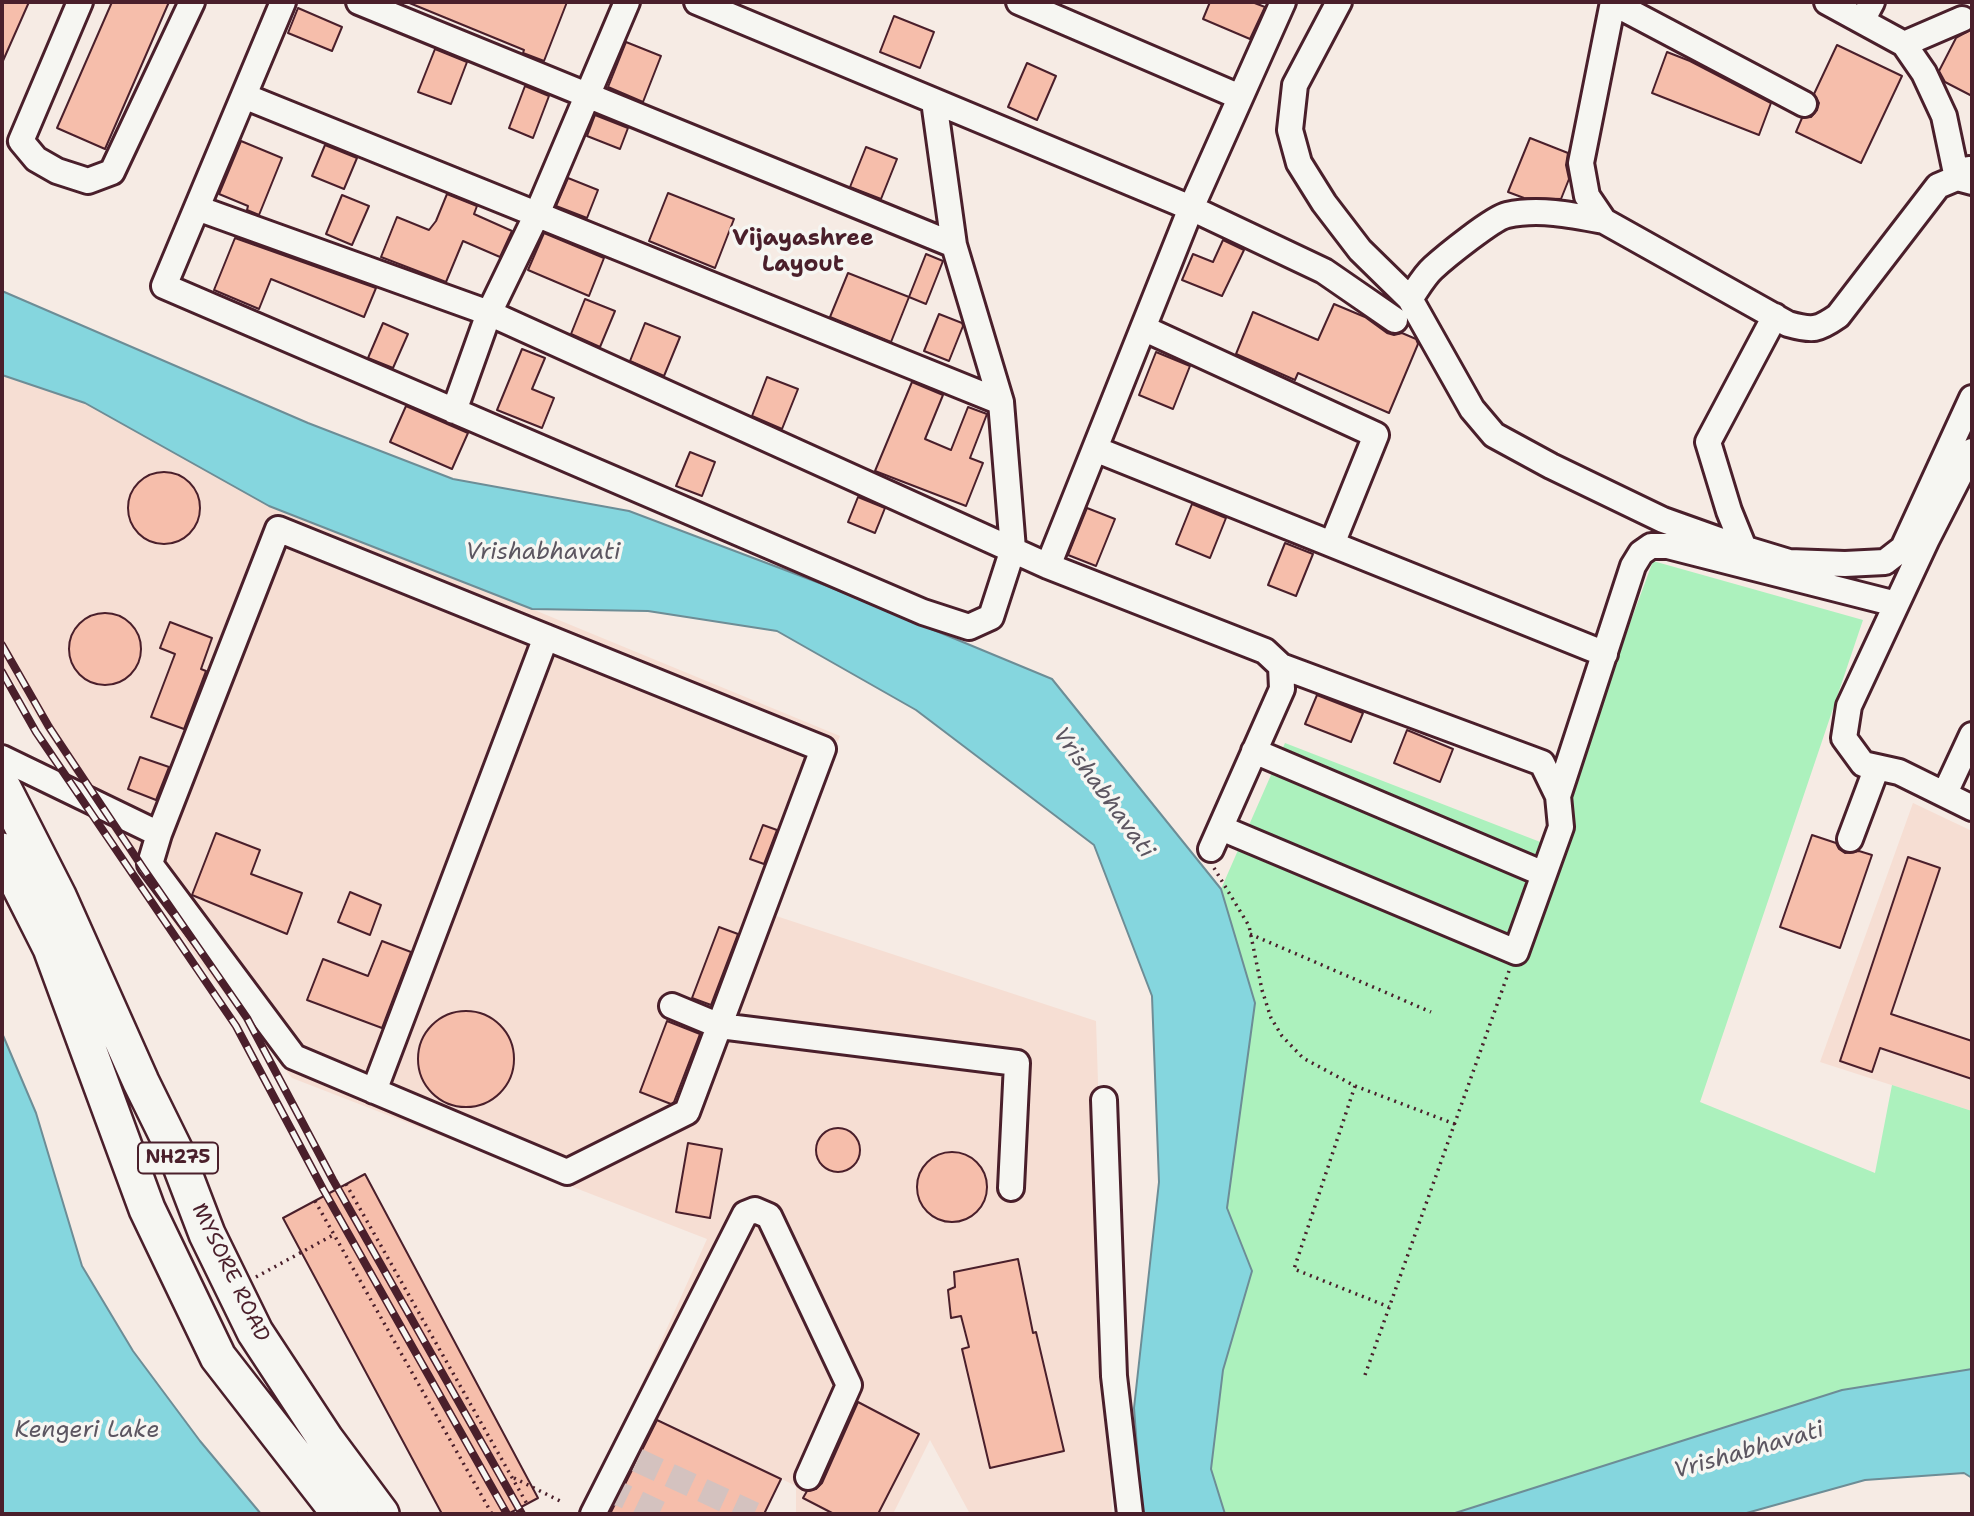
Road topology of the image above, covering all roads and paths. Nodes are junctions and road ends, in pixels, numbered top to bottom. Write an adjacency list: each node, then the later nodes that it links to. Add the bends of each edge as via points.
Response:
1 (80, 2): 2 (street, via 22,141 36,159 88,181 112,172)
2 (192, 2)
3 (283, 2): 16 (street)
4 (359, 2): 15 (street)
5 (626, 2): 15 (street)
6 (697, 2): 18 (street)
7 (1019, 2): 17 (street)
8 (1283, 2): 17 (street)
9 (1339, 2): 26 (street, via 1295,85 1290,130 1300,163 1324,203 1360,250)
10 (1613, 2): 19 (street); 24 (street, via 1581,163 1587,196)
11 (1827, 2): 12 (street)
12 (1867, 11): 14 (street)
13 (1962, 19): 14 (street)
14 (1904, 44): 20 (street, via 1924,73)
15 (587, 95): 23 (street); 25 (street)
16 (244, 96): 21 (street); 23 (street)
17 (1240, 97): 22 (street)
18 (934, 101): 22 (street); 25 (street)
19 (1804, 104)
20 (1967, 175): 28 (street, via 1938,186 1838,316 1820,329 1788,324)
21 (197, 208): 27 (street); 33 (street, via 164,286)
22 (1191, 208): 29 (street, via 1324,271); 30 (street)
23 (537, 214): 27 (street); 32 (street)
24 (1604, 221): 26 (street, via 1573,215 1505,215 1431,270); 28 (street)
25 (954, 245): 32 (street)
26 (1410, 299): 37 (street, via 1472,409 1494,435 1663,520)
27 (489, 313): 33 (street); 38 (street)
28 (1775, 316): 37 (street, via 1709,442)
29 (1395, 320)
30 (1143, 328): 34 (street); 36 (street, via 1376,435)
31 (1972, 398): 37 (street, via 1903,548 1885,562 1789,562)
32 (1001, 402): 38 (street)
33 (454, 411): 38 (street, via 923,612 969,627 991,617)
34 (1095, 449): 36 (street); 39 (street)
35 (1972, 451): 40 (street)
36 (1332, 544): 42 (street)
37 (1744, 548)
38 (1013, 549): 39 (street)
39 (1048, 566): 43 (street, via 1265,651)
40 (1896, 604): 42 (street, via 1651,545 1633,566); 47 (street, via 1849,706 1844,737 1863,764)
41 (546, 637): 52 (street, via 278,529); 61 (street, via 823,749); 63 (street)
42 (1605, 654): 50 (street)
43 (1281, 666): 45 (street, via 1282,689); 50 (street, via 1542,763)
44 (1972, 735): 49 (street)
45 (1254, 751): 53 (street); 56 (street)
46 (2, 758): 52 (street)
47 (1877, 767): 49 (street); 54 (street)
48 (2, 786): 70 (highway, MYSORE ROAD / NH275, via 58,896)
49 (1945, 793): 51 (street)
50 (1558, 796): 56 (street, via 1561,827)
51 (1972, 808)
52 (159, 834): 63 (street, via 150,864 294,1057)
53 (1216, 838): 57 (path, via 1213,868); 58 (street)
54 (1850, 839)
55 (2, 851): 77 (highway, NH275, via 51,948 147,1209 218,1357)
56 (1544, 874): 58 (street)
57 (1250, 934): 60 (path); 62 (path, via 1262,990 1282,1036 1303,1058)
58 (1516, 953): 65 (path)
59 (672, 1006): 61 (street)
60 (1431, 1012)
61 (720, 1026): 63 (street, via 687,1112 567,1172); 67 (street, via 1017,1063)
62 (1355, 1086): 65 (path); 71 (path, via 1294,1269)
63 (374, 1091)
64 (1104, 1100): 81 (street, via 1114,1376)
65 (1455, 1124): 71 (path)
66 (346, 1184): 73 (path)
67 (1011, 1188)
68 (316, 1201): 69 (path)
69 (335, 1234): 70 (path); 79 (path)
70 (234, 1289): 78 (highway, MYSORE ROAD / NH275, via 255,1332)
71 (1389, 1307): 72 (path)
72 (1365, 1375)
73 (512, 1477): 75 (path); 76 (path)
74 (808, 1477): 80 (street, via 849,1385 769,1216 755,1210 744,1214 629,1459)
75 (564, 1503)
76 (527, 1504)
77 (340, 1514)
78 (381, 1514)
79 (492, 1514)
80 (593, 1514)
81 (1130, 1514)

